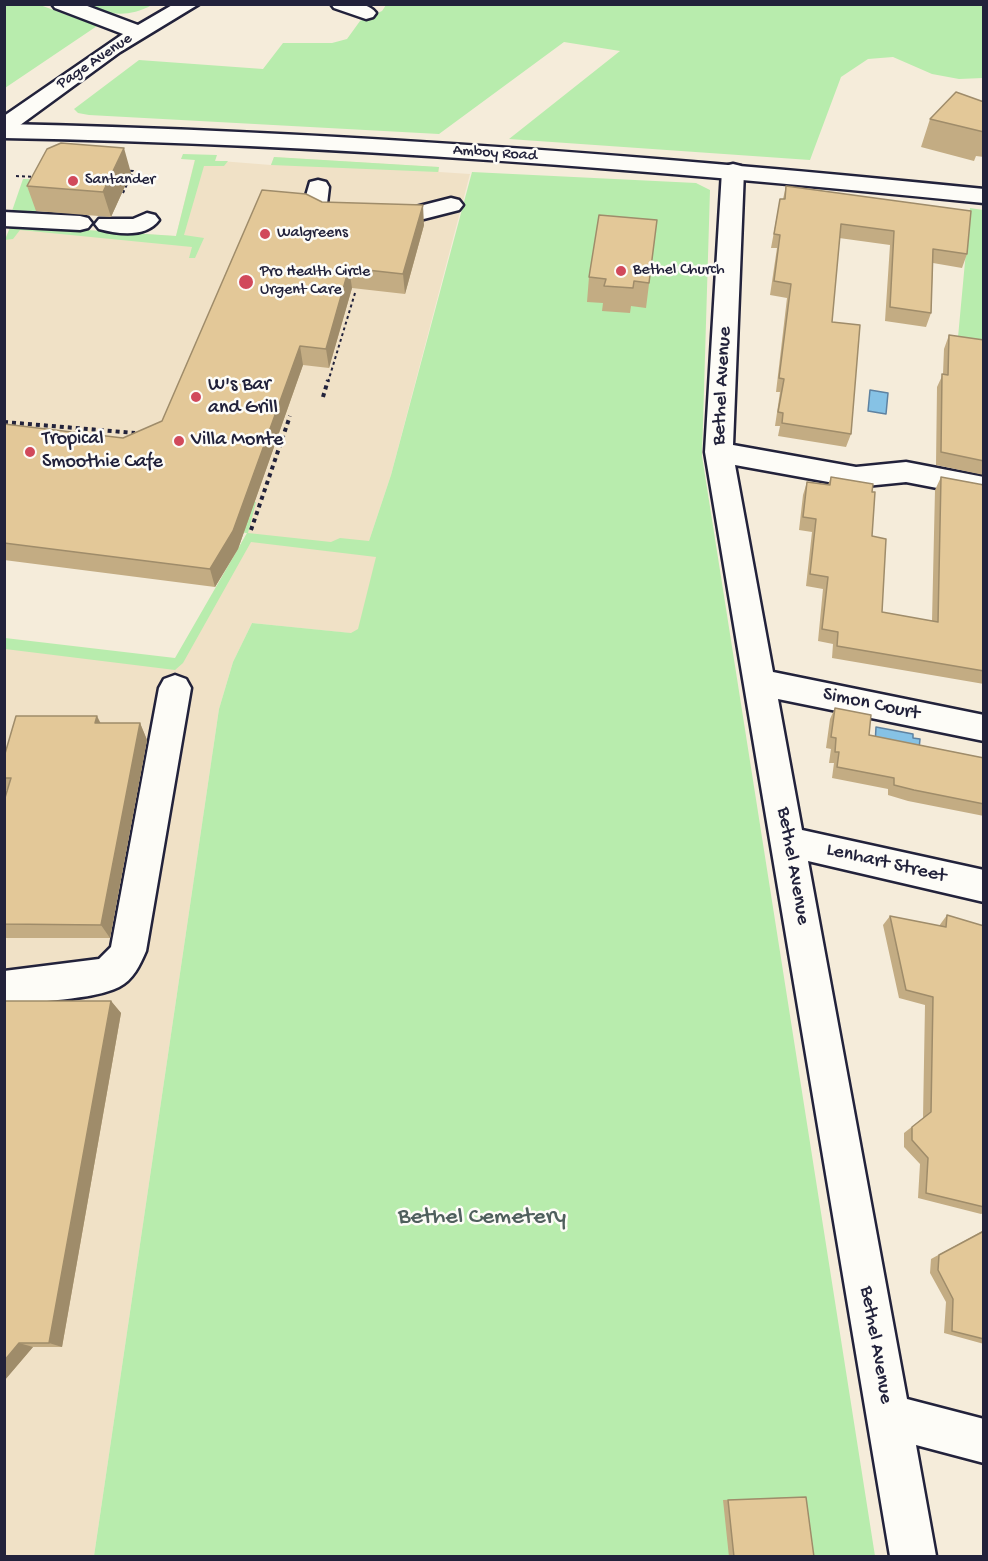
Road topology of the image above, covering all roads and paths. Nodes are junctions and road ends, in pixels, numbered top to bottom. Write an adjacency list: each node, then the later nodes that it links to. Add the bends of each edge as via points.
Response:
1 (62, 4): 5 (street)
2 (189, 4): 5 (street, Page Avenue)
3 (340, 4): 4 (street)
4 (366, 13)
5 (138, 32): 6 (street, Page Avenue)
6 (4, 126)
7 (4, 131): 9 (street, Amboy Road, via 305,141)
8 (122, 170): 13 (path, via 133,171)
9 (734, 171): 14 (street, Amboy Road); 31 (street, Bethel Avenue)
10 (16, 176): 11 (path)
11 (39, 177)
12 (318, 187): 15 (street, via 315,206 325,213 408,217)
13 (123, 193)
14 (984, 196)
15 (451, 205)
16 (4, 219): 18 (street)
17 (147, 220): 19 (street, via 137,226)
18 (80, 223)
19 (107, 224)
20 (355, 293): 21 (path)
21 (323, 397)
22 (290, 416): 34 (path)
23 (4, 422): 24 (path)
24 (24, 424): 25 (path); 26 (path)
25 (60, 427): 28 (path); 29 (path)
26 (21, 429)
27 (141, 432): 29 (path)
28 (57, 433)
29 (134, 434): 30 (path)
30 (134, 440)
31 (719, 452): 32 (street, via 856,477 906,472); 36 (street, Bethel Avenue)
32 (984, 487)
33 (252, 497): 34 (path)
34 (262, 498): 35 (path)
35 (251, 530)
36 (759, 682): 38 (street, Simon Court); 39 (street, Bethel Avenue)
37 (175, 688): 41 (street, via 128,951 123,961 106,975)
38 (984, 728)
39 (789, 842): 40 (street, Lenhart Street); 42 (street, Bethel Avenue)
40 (984, 885)
41 (4, 988)
42 (888, 1416): 43 (street); 44 (street, Bethel Avenue)
43 (984, 1441)
44 (913, 1557)

